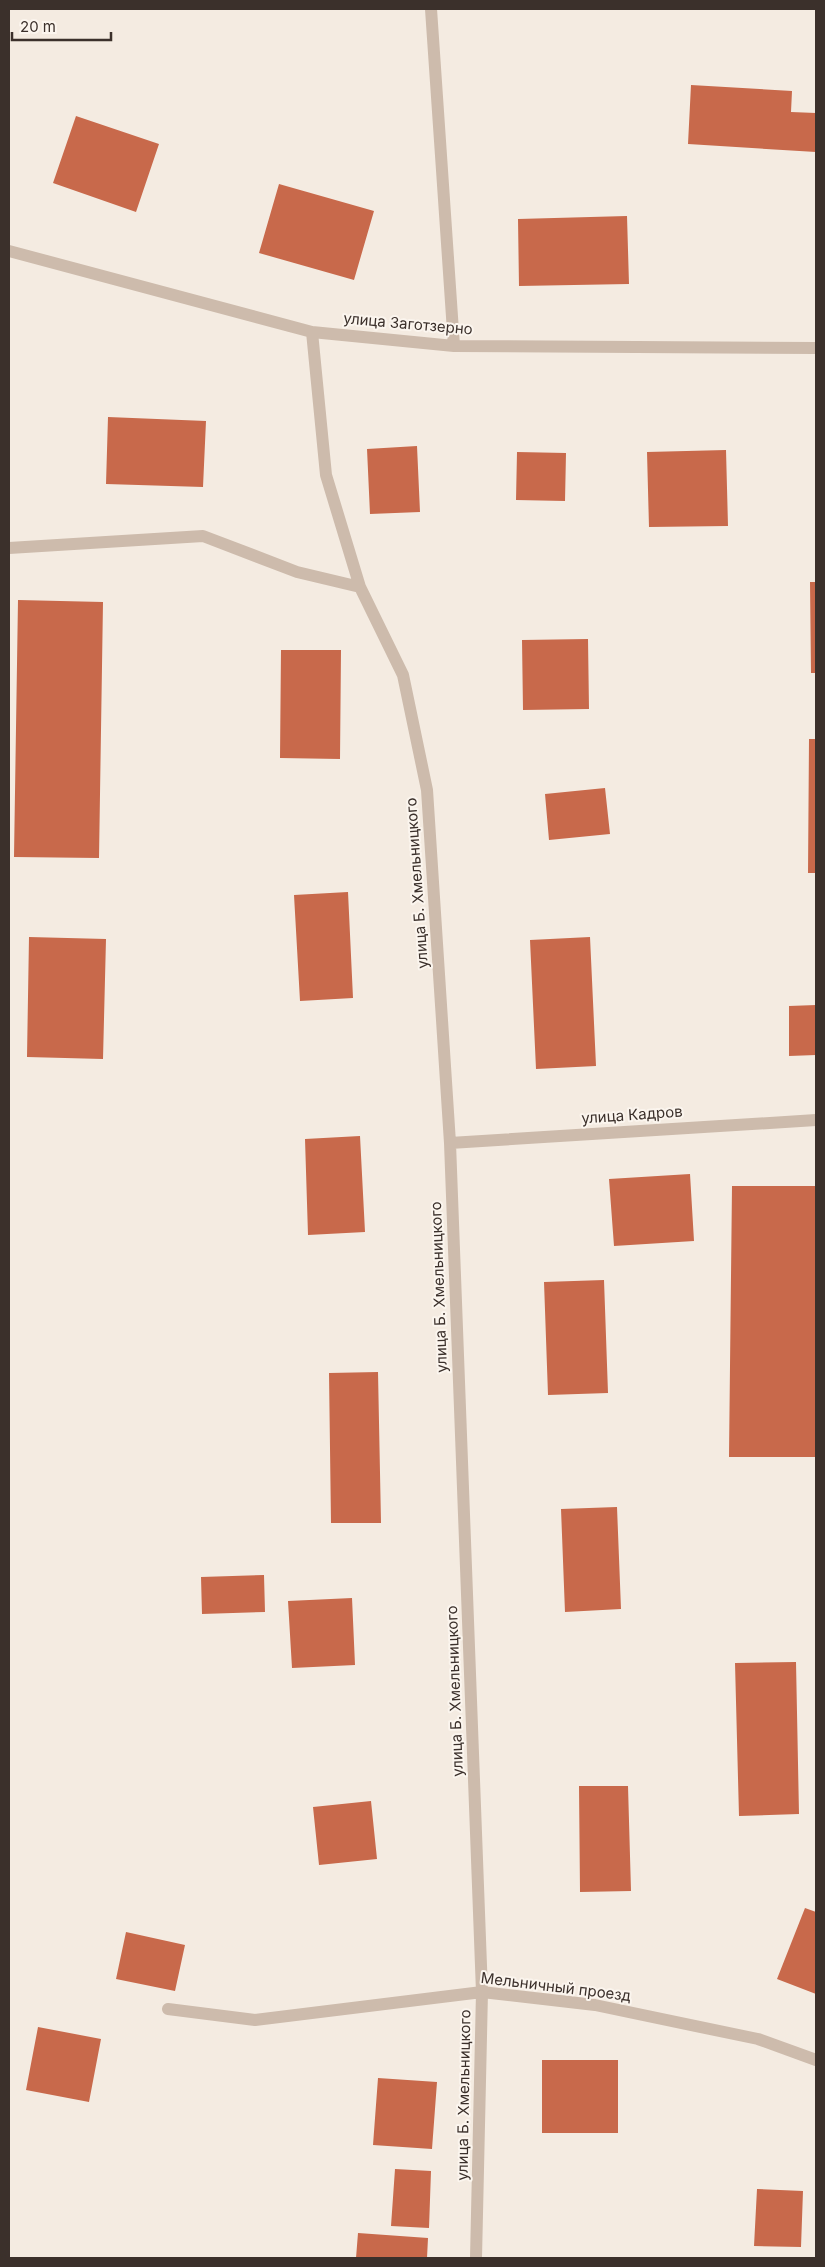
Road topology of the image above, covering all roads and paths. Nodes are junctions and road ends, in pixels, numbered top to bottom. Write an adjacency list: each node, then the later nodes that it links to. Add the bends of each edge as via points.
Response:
1 (431, 9): 4 (street)
2 (9, 250): 3 (street, улица Заготзерно)
3 (312, 332): 4 (street, улица Заготзерно); 7 (street, улица Б. Хмельницкого, via 326,475)
4 (454, 346): 5 (street, улица Заготзерно)
5 (816, 348)
6 (9, 548): 7 (street, via 203,536 297,572)
7 (360, 587): 9 (street, улица Б. Хмельницкого, via 403,675 427,790)
8 (816, 1120): 9 (street, улица Кадров)
9 (450, 1143): 10 (street, улица Б. Хмельницкого)
10 (482, 1992): 11 (street, Мельничный проезд, via 255,2020); 12 (street, Мельничный проезд, via 594,2005 758,2039); 13 (street, улица Б. Хмельницкого)
11 (168, 2009)
12 (816, 2060)
13 (476, 2258)

